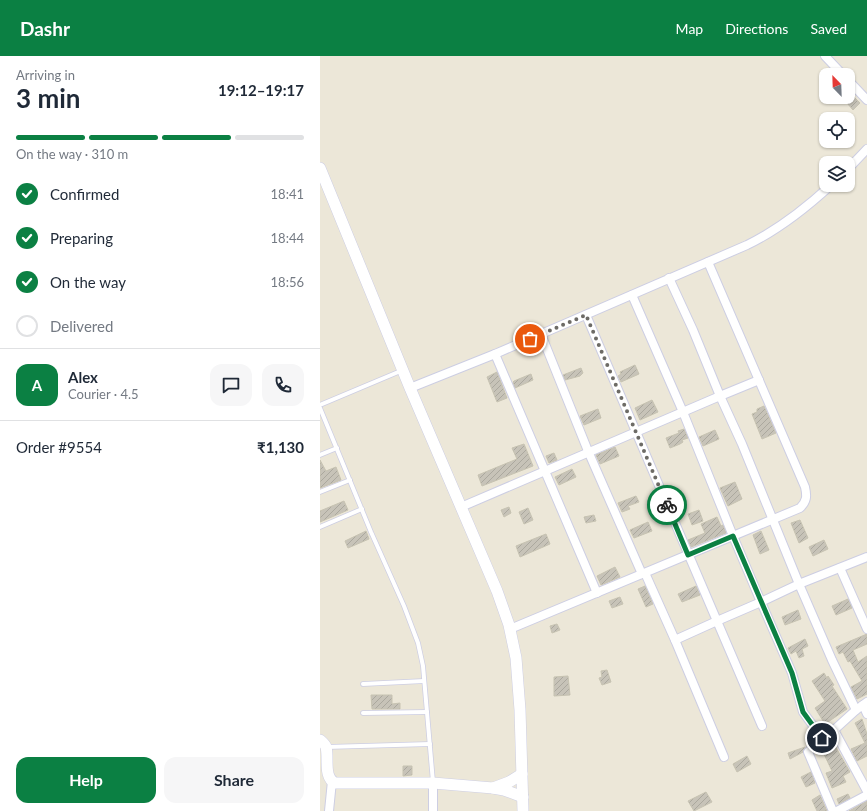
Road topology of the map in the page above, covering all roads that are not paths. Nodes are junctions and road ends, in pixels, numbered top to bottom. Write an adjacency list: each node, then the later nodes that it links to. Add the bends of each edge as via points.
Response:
1 (825, 56): 2 (street)
2 (836, 68)
3 (855, 87): 4 (street)
4 (867, 100)
5 (867, 149): 6 (street)
6 (855, 162)
7 (320, 168): 15 (main road)
8 (824, 192): 9 (street, via 791,219 759,239)
9 (708, 262): 10 (street); 16 (street)
10 (669, 278): 11 (street); 18 (street)
11 (632, 295): 12 (street); 20 (street)
12 (586, 315): 13 (street); 21 (street)
13 (541, 334): 14 (street); 23 (street)
14 (494, 354): 17 (street); 25 (street)
15 (403, 370): 17 (main road); 19 (lane)
16 (759, 380): 18 (street); 30 (street, via 807,496 805,504 800,508)
17 (410, 388): 28 (main road)
18 (720, 396): 20 (street); 30 (street)
19 (320, 407): 22 (lane)
20 (683, 412): 21 (street); 32 (street)
21 (636, 431): 23 (street); 33 (street)
22 (337, 448): 24 (lane); 26 (lane)
23 (588, 451): 25 (street); 36 (street)
24 (320, 455)
25 (544, 470): 28 (street); 38 (street)
26 (350, 480): 27 (lane); 29 (lane)
27 (320, 492)
28 (461, 507): 41 (main road, via 497,591)
29 (362, 509): 31 (lane); 44 (lane, via 418,643)
30 (773, 519): 32 (street); 37 (street)
31 (320, 527)
32 (733, 536): 33 (street); 39 (street)
33 (688, 555): 36 (street); 40 (street)
34 (867, 556): 35 (street)
35 (840, 568): 37 (street); 42 (street)
36 (643, 574): 38 (street); 43 (street)
37 (799, 584): 39 (street); 46 (street, via 832,660)
38 (597, 593): 41 (street)
39 (761, 602): 40 (street); 52 (street, via 792,673 803,712)
40 (717, 621): 43 (street); 50 (street)
41 (510, 629): 56 (main road, via 516,658)
42 (867, 629)
43 (675, 640): 55 (street)
44 (424, 681): 45 (lane); 47 (lane)
45 (363, 684)
46 (862, 706): 49 (street); 51 (street)
47 (427, 712): 48 (lane); 54 (lane)
48 (363, 713)
49 (867, 714)
50 (762, 726)
51 (834, 730): 52 (street); 60 (street)
52 (822, 738): 66 (street, via 808,752)
53 (323, 743): 54 (lane); 57 (main road, via 328,774)
54 (430, 744): 58 (lane)
55 (724, 757)
56 (522, 774): 59 (main road); 62 (main road)
57 (332, 782): 58 (main road); 63 (street)
58 (433, 783): 59 (main road); 64 (street)
59 (493, 788): 62 (main road)
60 (867, 791)
61 (867, 795): 67 (street)
62 (523, 797): 65 (main road)
63 (329, 811)
64 (433, 811)
65 (523, 811)
66 (833, 811)
67 (837, 811)

